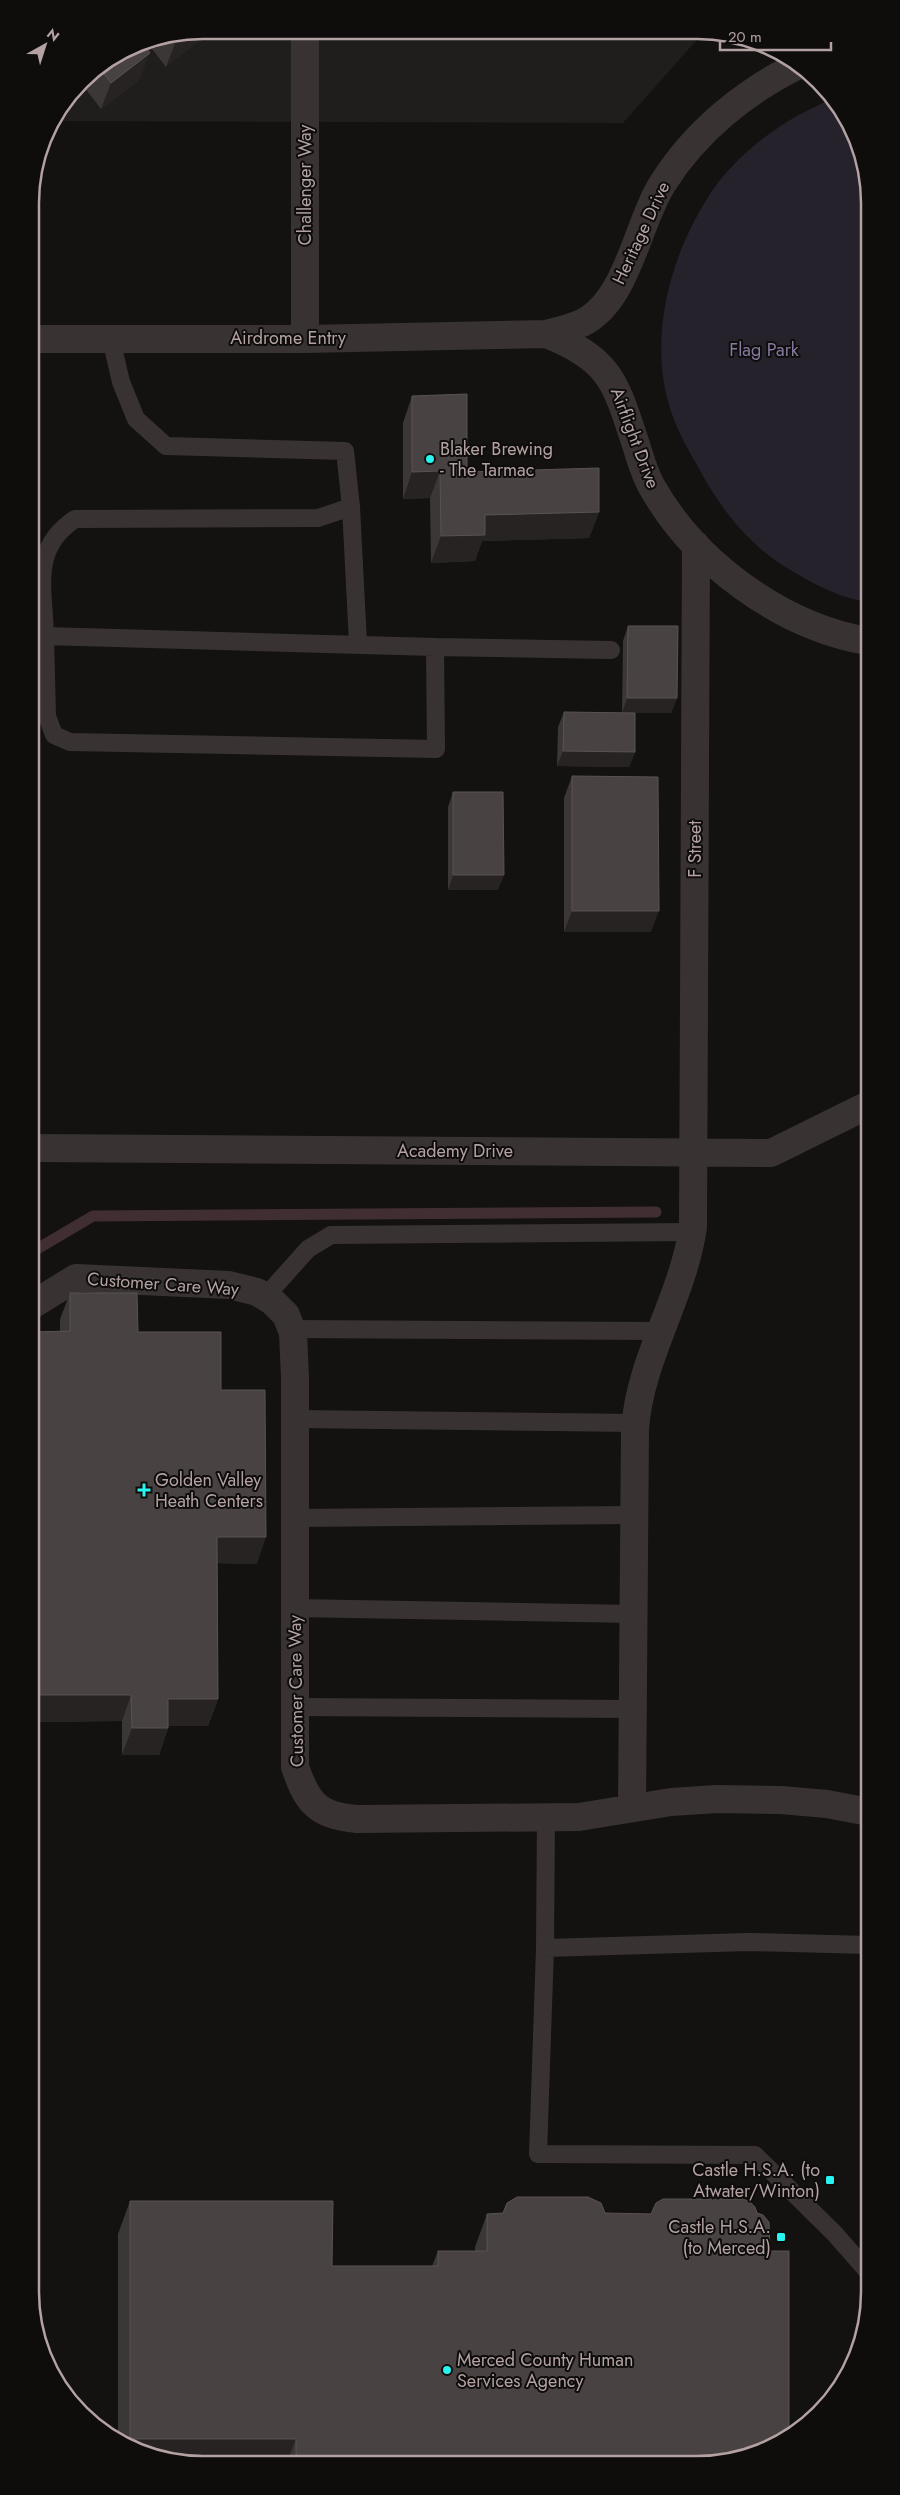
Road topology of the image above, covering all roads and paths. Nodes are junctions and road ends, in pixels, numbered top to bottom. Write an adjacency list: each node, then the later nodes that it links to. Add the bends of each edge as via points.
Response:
1 (305, 39): 6 (street, Challenger Way)
2 (792, 69): 3 (street, Heritage Drive, via 751,93 697,139 662,184 627,267 609,298 584,322)
3 (546, 334): 6 (street, Airdrome Entry); 8 (street, Airflight Drive, via 582,351 610,376 651,486)
4 (39, 339): 5 (street, Airdrome Entry)
5 (111, 339): 6 (street, Airdrome Entry); 7 (lane, via 121,382 136,419 166,446 345,451)
6 (305, 339)
7 (351, 507): 9 (lane, via 318,518 75,519 60,529 43,559); 12 (lane)
8 (696, 545): 11 (street, Airflight Drive, via 738,583 776,607 812,626); 18 (street, F Street)
9 (39, 621)
10 (39, 636): 12 (lane)
11 (861, 639)
12 (358, 643): 14 (lane)
13 (39, 645): 14 (lane, via 47,716 54,735 70,742 436,749)
14 (435, 647): 15 (lane)
15 (611, 650)
16 (861, 1109): 18 (street, Academy Drive, via 771,1153)
17 (39, 1148): 18 (street, Academy Drive)
18 (693, 1153): 19 (street, F Street)
19 (692, 1232): 20 (lane, via 331,1235 308,1249); 23 (street, F Street, via 686,1263)
20 (265, 1296): 21 (street, Customer Care Way, via 229,1285 76,1278); 22 (street, Customer Care Way, via 286,1315)
21 (39, 1301)
22 (292, 1329): 23 (lane); 24 (street, Customer Care Way)
23 (661, 1331): 25 (street, F Street, via 638,1401)
24 (295, 1419): 25 (lane); 27 (street, Customer Care Way)
25 (636, 1423): 26 (street, F Street)
26 (634, 1515): 27 (lane); 29 (street, F Street)
27 (294, 1518): 28 (street, Customer Care Way)
28 (294, 1608): 29 (lane); 30 (street, Customer Care Way)
29 (634, 1614): 31 (street, F Street)
30 (295, 1707): 31 (lane); 34 (street, Customer Care Way, via 295,1767 303,1791 315,1806 336,1818)
31 (633, 1709): 32 (street, F Street)
32 (632, 1808): 33 (street, Customer Care Way, via 671,1802 748,1798 827,1804); 34 (street, Customer Care Way, via 579,1817)
33 (861, 1810)
34 (546, 1816): 36 (lane)
35 (861, 1945): 36 (lane, via 749,1942)
36 (545, 1948): 37 (lane, via 538,2154 755,2155)
37 (861, 2264)

